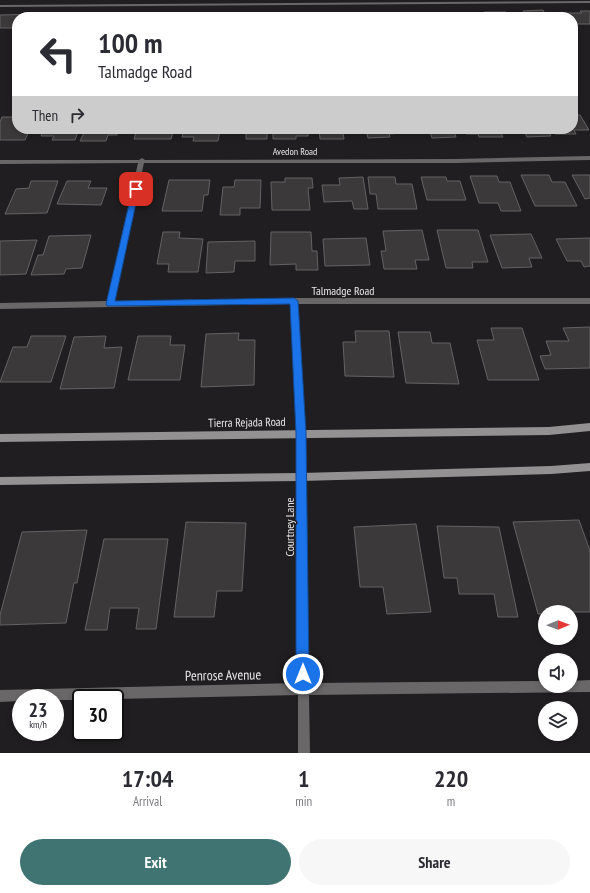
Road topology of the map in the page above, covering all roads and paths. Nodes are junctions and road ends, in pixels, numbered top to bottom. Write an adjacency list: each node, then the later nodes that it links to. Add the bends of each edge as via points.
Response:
1 (62, 0): 3 (street)
2 (590, 2): 3 (street)
3 (58, 5): 4 (street)
4 (0, 6)
5 (590, 158): 6 (street, Avedon Road, via 455,161)
6 (142, 160): 7 (street, Avedon Road); 10 (street)
7 (0, 162)
8 (294, 301): 9 (street, Talmadge Road); 10 (street, Talmadge Road); 13 (street, Courtney Lane)
9 (590, 301)
10 (110, 304): 11 (street, Talmadge Road)
11 (0, 306)
12 (590, 427): 13 (main road, Tierra Rejada Road, via 549,431)
13 (301, 433): 14 (main road, Tierra Rejada Road); 16 (street, Courtney Lane)
14 (0, 438)
15 (590, 467): 16 (main road)
16 (301, 477): 17 (main road); 19 (street, Courtney Lane)
17 (0, 481)
18 (590, 686): 19 (street, Penrose Avenue)
19 (303, 689): 20 (street, Penrose Avenue); 21 (street, Courtney Lane)
20 (0, 696)
21 (304, 753)

